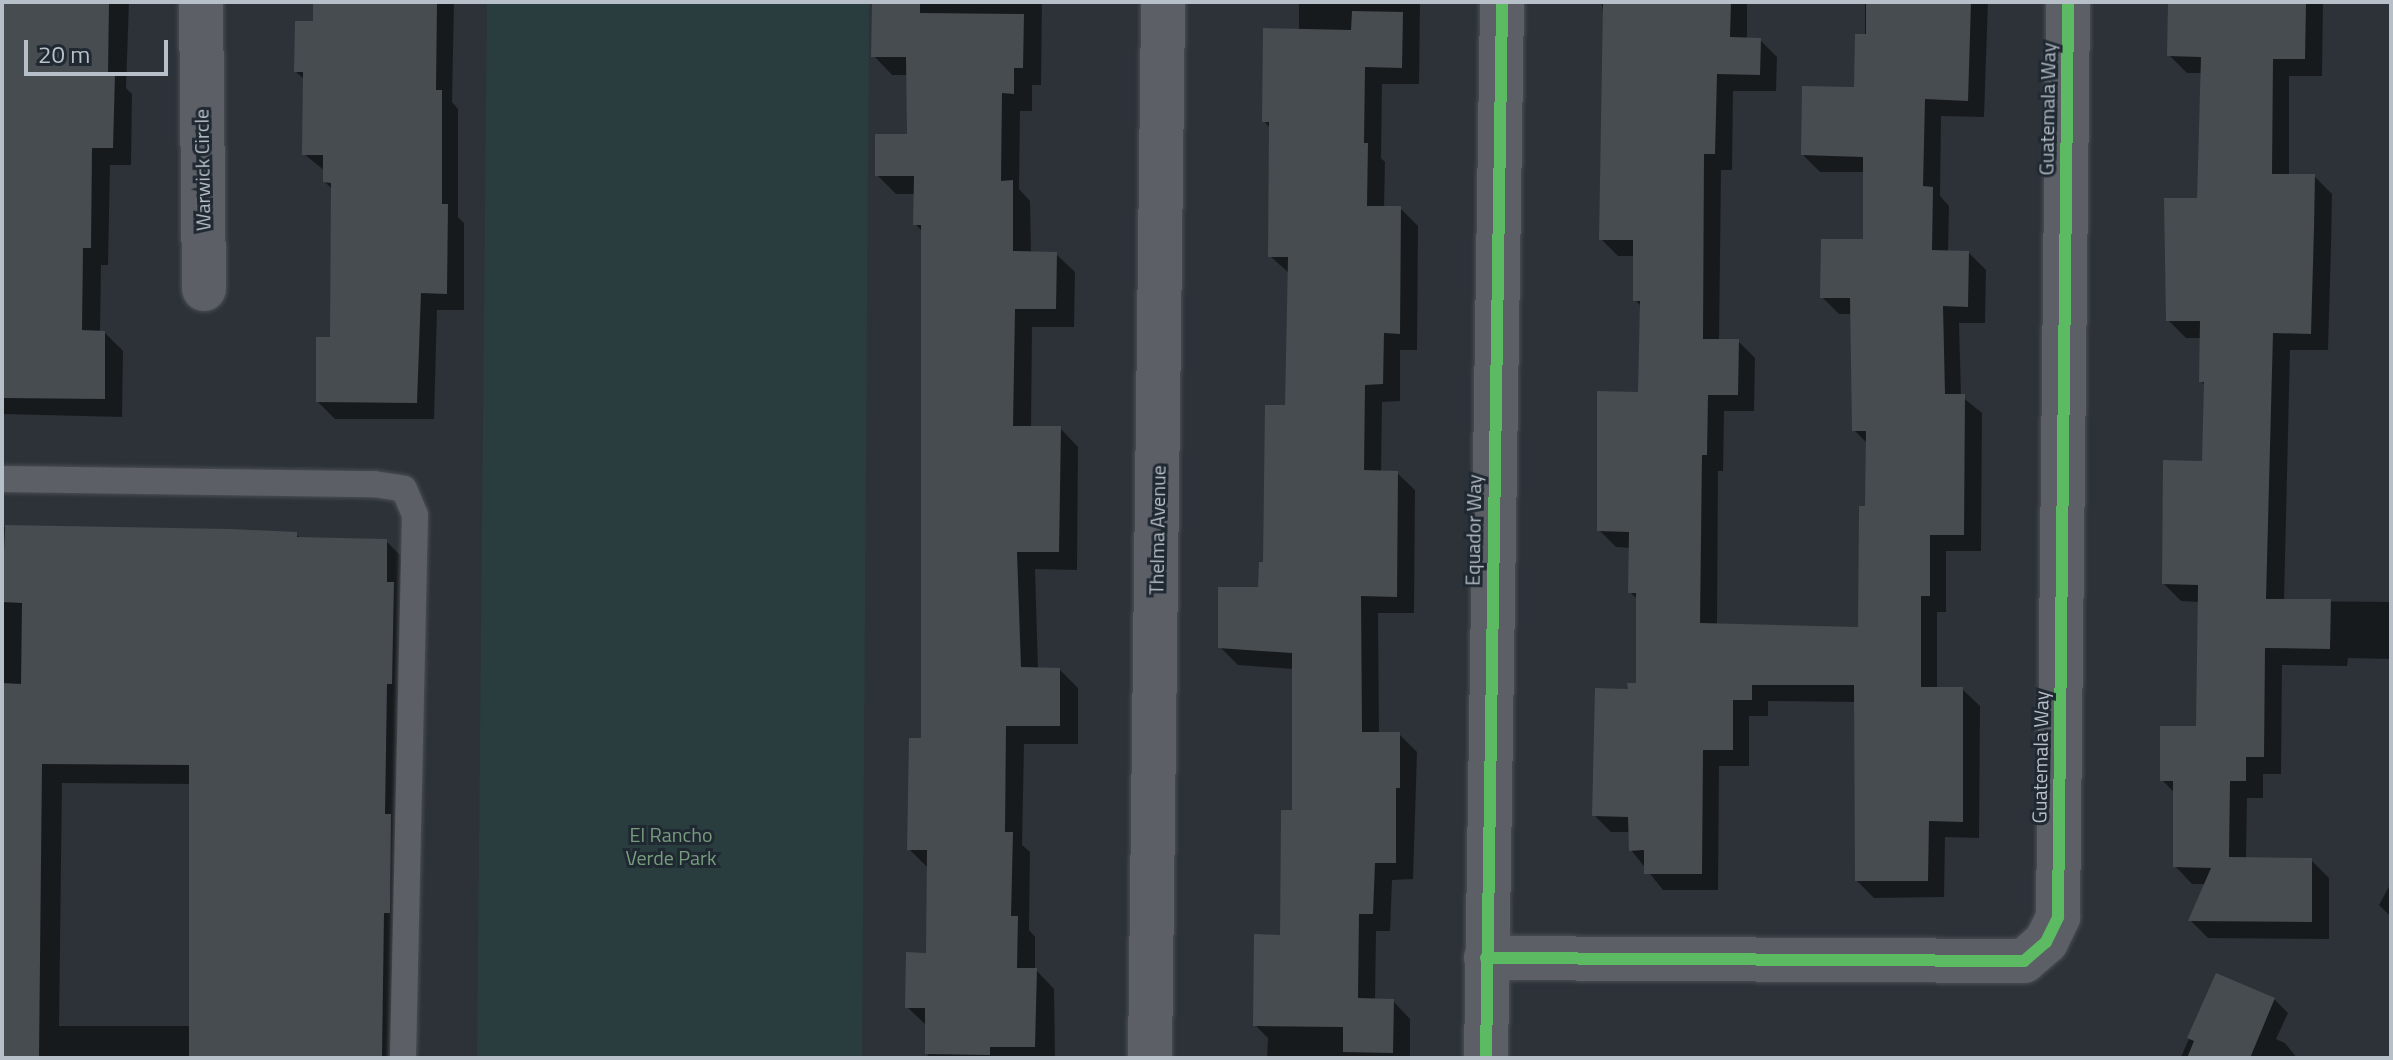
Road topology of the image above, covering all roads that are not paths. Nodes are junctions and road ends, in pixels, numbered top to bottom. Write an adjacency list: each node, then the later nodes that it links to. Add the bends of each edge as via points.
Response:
1 (201, 2): 5 (street, Warwick Circle)
2 (1163, 2): 9 (street, Thelma Avenue)
3 (1502, 2): 7 (street, Equador Way)
4 (2068, 2): 7 (street, Guatemala Way, via 2058,917 2046,942 2024,961)
5 (204, 289)
6 (2, 479): 8 (lane, via 374,484 404,489 415,515)
7 (1486, 958): 10 (street, Equador Way)
8 (403, 1058)
9 (1150, 1058)
10 (1486, 1058)

